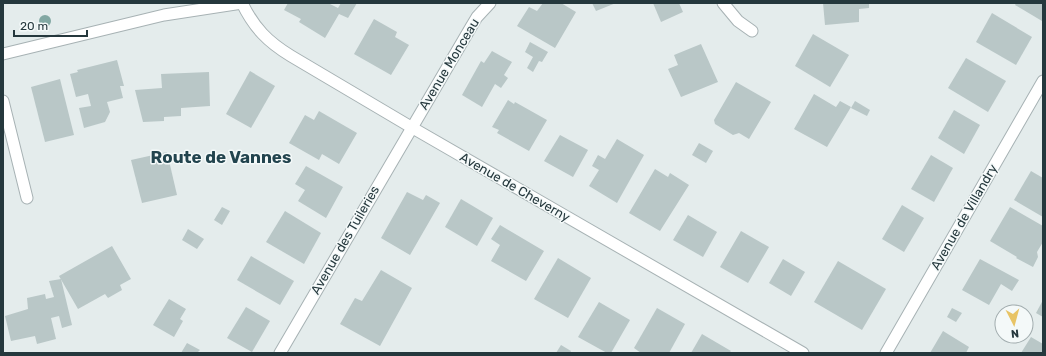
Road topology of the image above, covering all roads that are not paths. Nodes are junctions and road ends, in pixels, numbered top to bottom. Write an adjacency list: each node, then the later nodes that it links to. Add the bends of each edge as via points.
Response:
1 (242, 3): 5 (street, via 164,15); 8 (street, Avenue de Cheverny, via 254,24 275,46)
2 (490, 3): 8 (street, Avenue Monceau, via 471,26)
3 (722, 3): 4 (street, via 738,21)
4 (752, 31)
5 (3, 54)
6 (1043, 81): 12 (street, Avenue de Villandry)
7 (3, 101): 9 (street)
8 (411, 127): 10 (street, Avenue des Tuileries); 11 (street, Avenue de Cheverny)
9 (27, 198)
10 (280, 353)
11 (803, 353)
12 (886, 353)

